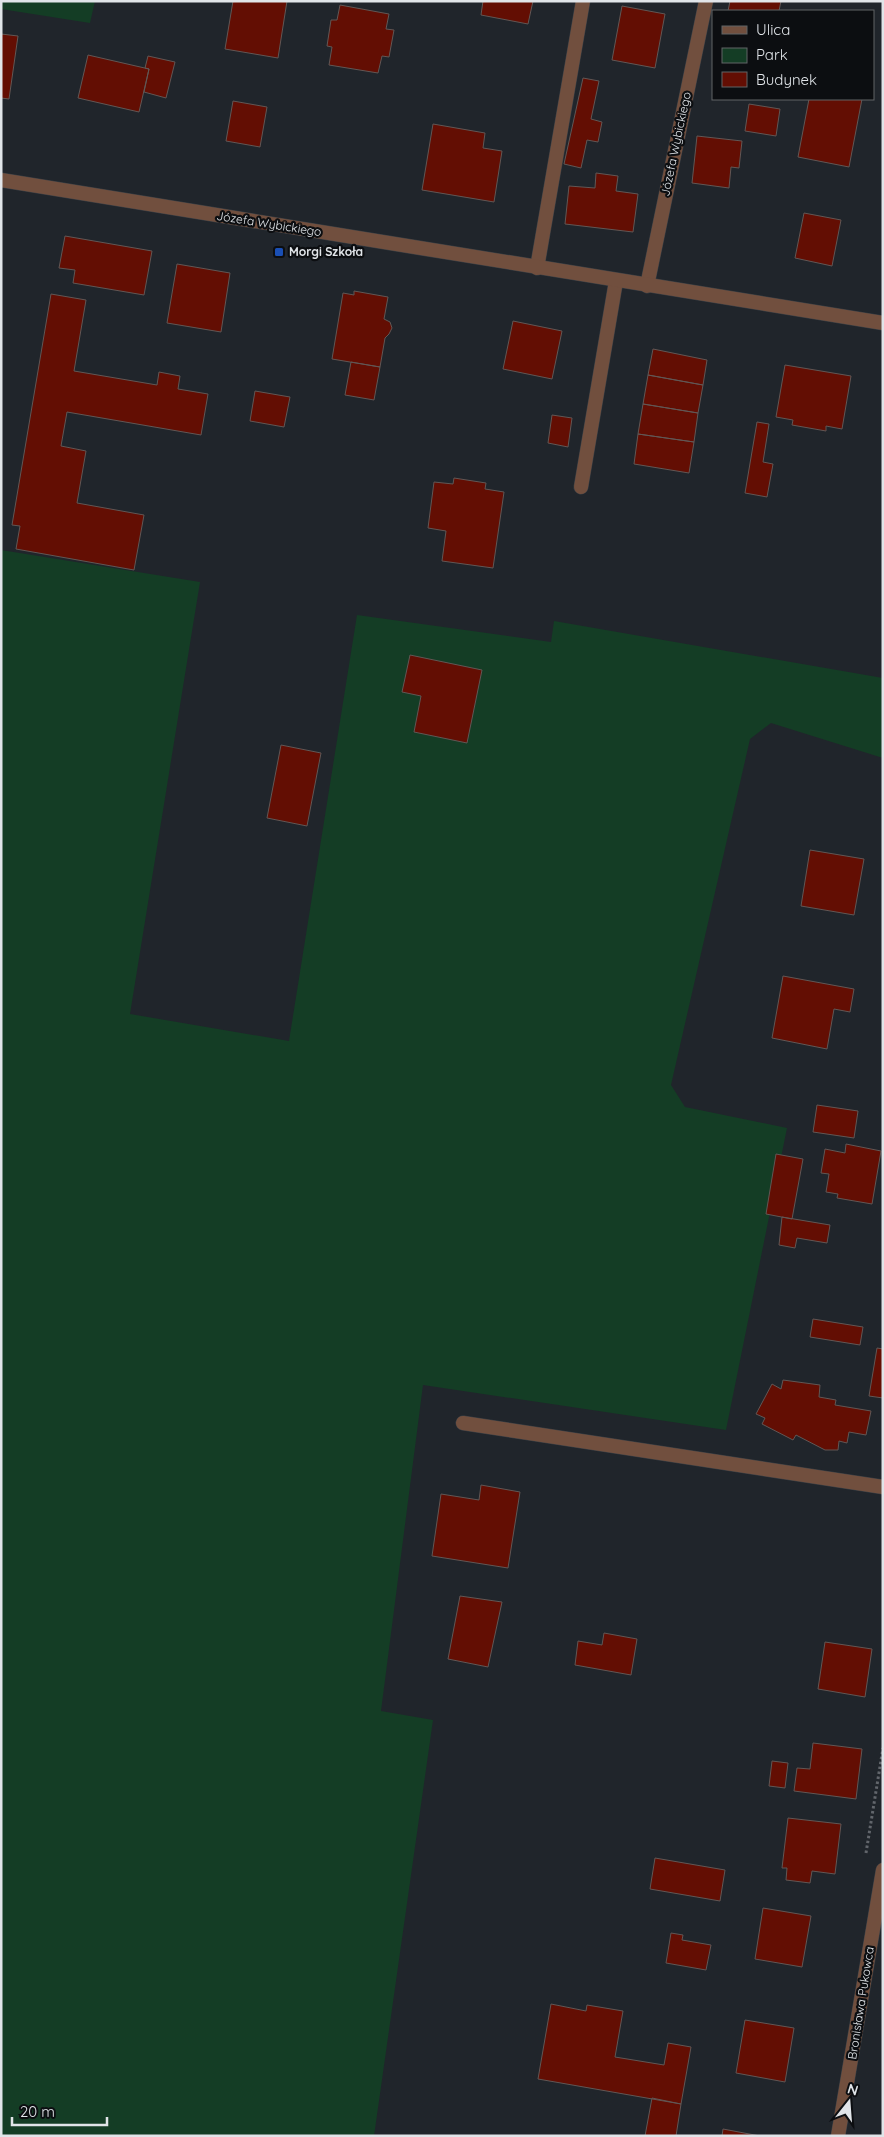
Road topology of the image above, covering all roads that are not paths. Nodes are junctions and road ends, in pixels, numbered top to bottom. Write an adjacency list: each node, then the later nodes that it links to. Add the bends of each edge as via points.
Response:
1 (583, 1): 4 (street)
2 (706, 1): 6 (street, Józefa Wybickiego)
3 (1, 180): 4 (street, Józefa Wybickiego)
4 (537, 268): 5 (street, Józefa Wybickiego)
5 (616, 281): 6 (street, Józefa Wybickiego); 8 (street)
6 (647, 286): 7 (street, Józefa Wybickiego)
7 (883, 323)
8 (581, 487)
9 (463, 1424): 10 (street)
10 (883, 1487)
11 (883, 1870): 12 (street, Bronisława Pukowca)
12 (838, 2136)

